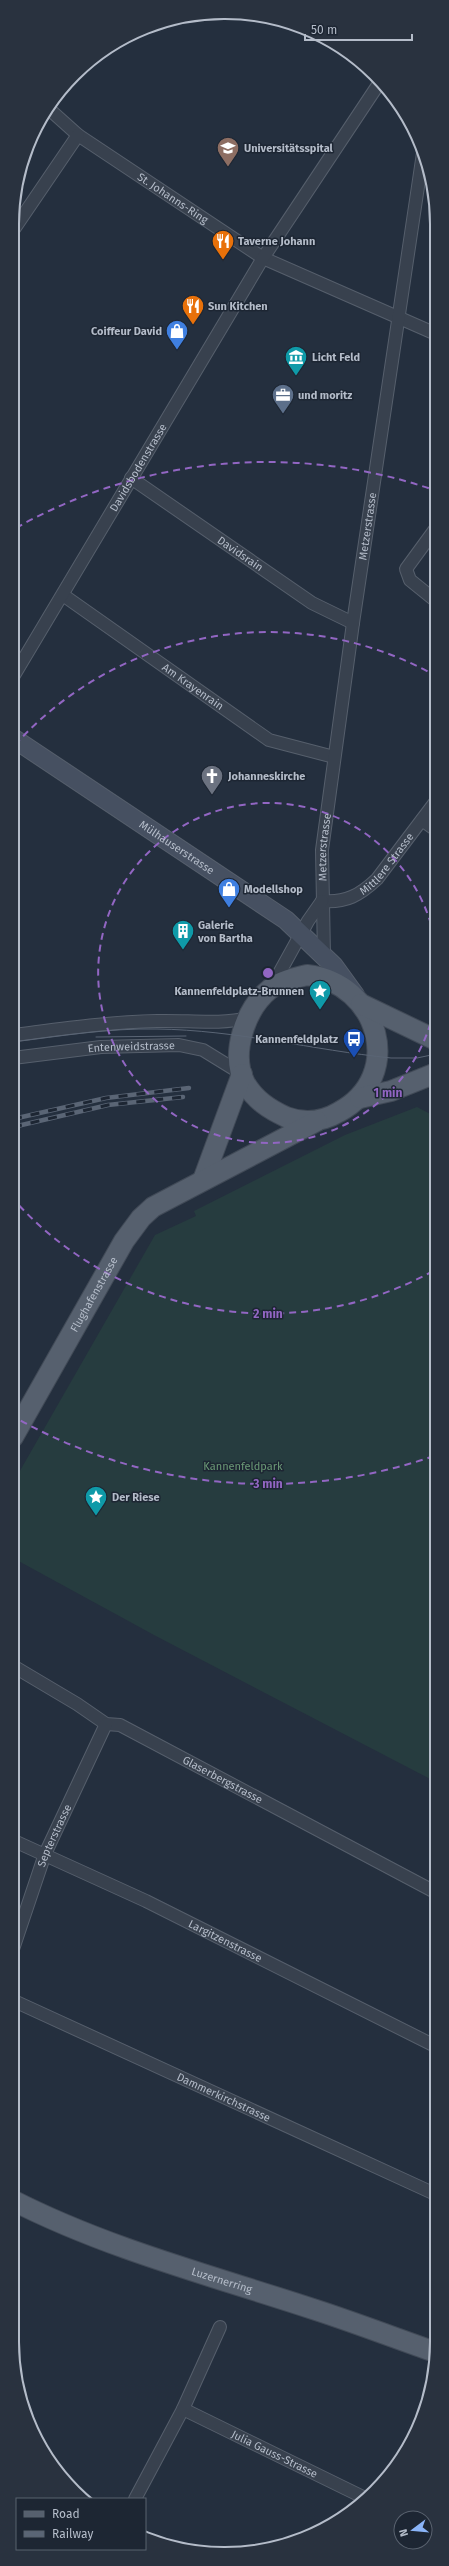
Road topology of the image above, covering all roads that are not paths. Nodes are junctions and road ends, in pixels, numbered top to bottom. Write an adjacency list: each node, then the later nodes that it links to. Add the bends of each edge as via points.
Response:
1 (377, 87): 6 (street, Davidsbodenstrasse)
2 (53, 112): 3 (street, St. Johanns-Ring)
3 (78, 135): 5 (street); 6 (street, St. Johanns-Ring)
4 (421, 165): 7 (street, Metzerstrasse)
5 (19, 222)
6 (263, 258): 7 (street, St. Johanns-Ring); 9 (street, Davidsbodenstrasse)
7 (399, 318): 8 (street, St. Johanns-Ring); 13 (street, Metzerstrasse)
8 (430, 331)
9 (131, 478): 11 (street, Davidsbodenstrasse); 13 (street, Davidsrain, via 312,603)
10 (430, 536): 12 (street, via 406,569 410,580)
11 (63, 595): 14 (street, Davidsbodenstrasse); 16 (street, Am Krayenrain, via 270,740)
12 (430, 596)
13 (353, 623): 16 (street, Metzerstrasse)
14 (19, 667)
15 (19, 742): 21 (street, Mülhauserstrasse, via 286,920)
16 (334, 757): 20 (street, Metzerstrasse, via 322,850)
17 (430, 809): 18 (street, Mittlere Strasse)
18 (422, 820): 19 (street); 20 (street, Mittlere Strasse, via 365,891 342,901)
19 (430, 826)
20 (322, 901): 21 (street); 22 (street, Metzerstrasse)
21 (301, 933): 22 (street, Mülhauserstrasse); 23 (street)
22 (324, 956): 24 (street, Mülhauserstrasse)
23 (270, 989): 24 (main road, via 294,978 318,976 338,984); 25 (main road)
24 (361, 1004): 27 (main road); 31 (main road, via 374,1024 378,1048 372,1077)
25 (249, 1018): 26 (street, via 222,1022 158,1021 96,1024); 29 (main road, via 241,1042)
26 (19, 1034)
27 (430, 1037)
28 (19, 1057): 29 (street, Entenweidstrasse, via 101,1047 179,1045 203,1050)
29 (242, 1074): 32 (main road, via 252,1094 267,1108 290,1118); 33 (main road)
30 (430, 1075): 31 (main road, via 391,1091)
31 (360, 1098): 32 (main road, via 337,1114)
32 (317, 1121): 33 (main road, Flughafenstrasse)
33 (203, 1180): 34 (main road, Flughafenstrasse, via 171,1196 140,1218 124,1241)
34 (19, 1426)
35 (19, 1670): 36 (street, Glaserbergstrasse)
36 (106, 1724): 38 (street, Septerstrasse); 39 (street, Glaserbergstrasse, via 120,1725)
37 (19, 1843): 38 (street, Largitzenstrasse)
38 (45, 1854): 40 (street, Septerstrasse); 42 (street, Largitzenstrasse, via 146,1901)
39 (430, 1889)
40 (19, 1931)
41 (19, 2003): 43 (street, Dammerkirchstrasse)
42 (430, 2043)
43 (430, 2192)
44 (19, 2203): 46 (main road, Luzernerring, via 80,2232 318,2310)
45 (220, 2327): 47 (street)
46 (430, 2350)
47 (183, 2409): 48 (street, Julia Gauss-Strasse); 49 (street)
48 (360, 2496)
49 (136, 2498)

